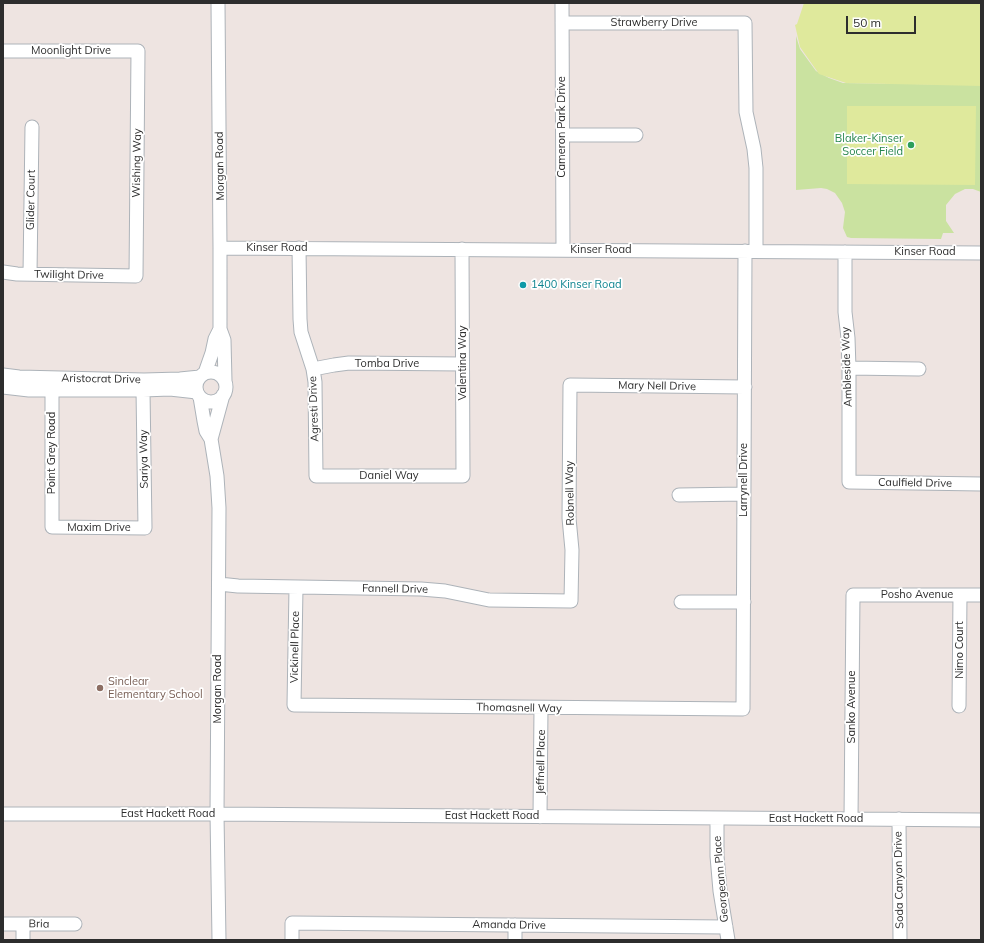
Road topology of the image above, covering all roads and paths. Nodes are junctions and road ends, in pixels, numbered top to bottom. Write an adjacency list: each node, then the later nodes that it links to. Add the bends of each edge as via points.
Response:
1 (218, 3): 10 (street, Morgan Road)
2 (562, 3): 4 (street, Cameron Park Drive)
3 (745, 22): 4 (street, Strawberry Drive); 14 (street, Larrynell Drive, via 746,112 755,159)
4 (562, 23): 8 (street, Cameron Park Drive)
5 (3, 51): 6 (street, Moonlight Drive)
6 (138, 51): 19 (street, Wishing Way)
7 (32, 126): 18 (street, Glider Court)
8 (562, 135): 9 (street); 13 (street, Cameron Park Drive)
9 (636, 135)
10 (220, 248): 11 (street, Kinser Road); 20 (street, Morgan Road)
11 (299, 248): 12 (street, Kinser Road); 23 (street, Agresti Drive, via 301,332)
12 (462, 249): 13 (street, Kinser Road); 21 (street, Valentina Way)
13 (563, 250): 14 (street, Kinser Road)
14 (750, 251): 15 (street, Kinser Road); 31 (street, Larrynell Drive)
15 (845, 252): 16 (street, Kinser Road); 22 (street, Ambleside Way, via 845,312)
16 (981, 253)
17 (3, 272): 18 (street, Twilight Drive)
18 (30, 274): 19 (street, Twilight Drive)
19 (136, 276)
20 (220, 329): 26 (street, Morgan Road); 27 (street, Morgan Road, via 224,340)
21 (462, 364): 23 (street, Tomba Drive, via 334,364); 37 (street, Valentina Way)
22 (849, 368): 24 (street); 38 (street, Ambleside Way)
23 (313, 369): 36 (street, Agresti Drive, via 316,395)
24 (919, 369)
25 (3, 375): 28 (street, Aristocrat Drive)
26 (202, 375): 27 (street, via 214,372); 28 (street, Aristocrat Drive, via 186,379); 33 (street, via 196,384)
27 (225, 381): 34 (street)
28 (52, 384): 30 (street, Aristocrat Drive, via 29,390); 32 (street, Aristocrat Drive); 42 (street, Point Grey Road)
29 (570, 386): 31 (street, Mary Nell Drive); 49 (street, Robnell Way)
30 (3, 387)
31 (745, 387): 40 (street, Larrynell Drive)
32 (143, 390): 33 (street, Aristocrat Drive, via 174,389); 43 (street, Sariya Way)
33 (199, 394): 34 (street, via 208,401); 35 (street, Morgan Road, via 206,431)
34 (223, 395): 35 (street, Morgan Road)
35 (211, 439): 44 (street, Morgan Road, via 219,508)
36 (316, 476): 37 (street, Daniel Way)
37 (463, 476)
38 (849, 482): 39 (street, Caulfield Drive)
39 (981, 484)
40 (744, 494): 41 (street); 51 (street, Larrynell Drive)
41 (679, 495)
42 (52, 527): 43 (street, Maxim Drive)
43 (145, 528)
44 (219, 584): 45 (street, Fannell Drive); 57 (street, Morgan Road)
45 (296, 588): 49 (street, Fannell Drive, via 421,589 489,600); 52 (street, Vickinell Place)
46 (853, 595): 47 (street, Posho Avenue); 60 (street, Sanko Avenue)
47 (960, 595): 48 (street, Posho Avenue); 53 (street, Nimo Court)
48 (981, 595)
49 (571, 601)
50 (681, 602): 51 (street)
51 (744, 602): 55 (street, Larrynell Drive)
52 (294, 706): 54 (street, Thomasnell Way)
53 (959, 706)
54 (541, 708): 55 (street, Thomasnell Way); 58 (street, Jeffnell Place)
55 (743, 709)
56 (3, 814): 57 (street, East Hackett Road)
57 (217, 814): 58 (street, East Hackett Road); 69 (street, Morgan Road)
58 (540, 817): 59 (street, East Hackett Road)
59 (717, 818): 60 (street, East Hackett Road); 67 (street, Georgeann Place, via 720,891)
60 (851, 819): 61 (street, East Hackett Road)
61 (899, 819): 62 (street, East Hackett Road); 72 (street, Soda Canyon Drive)
62 (981, 820)
63 (3, 924): 64 (street, Bria)
64 (23, 924): 65 (street, Bria); 68 (street)
65 (75, 924)
66 (515, 925): 67 (street, Amanda Drive); 70 (street, Amanda Drive, via 292,923); 71 (street)
67 (727, 934)
68 (23, 940)
69 (219, 940)
70 (292, 940)
71 (515, 940)
72 (900, 940)

